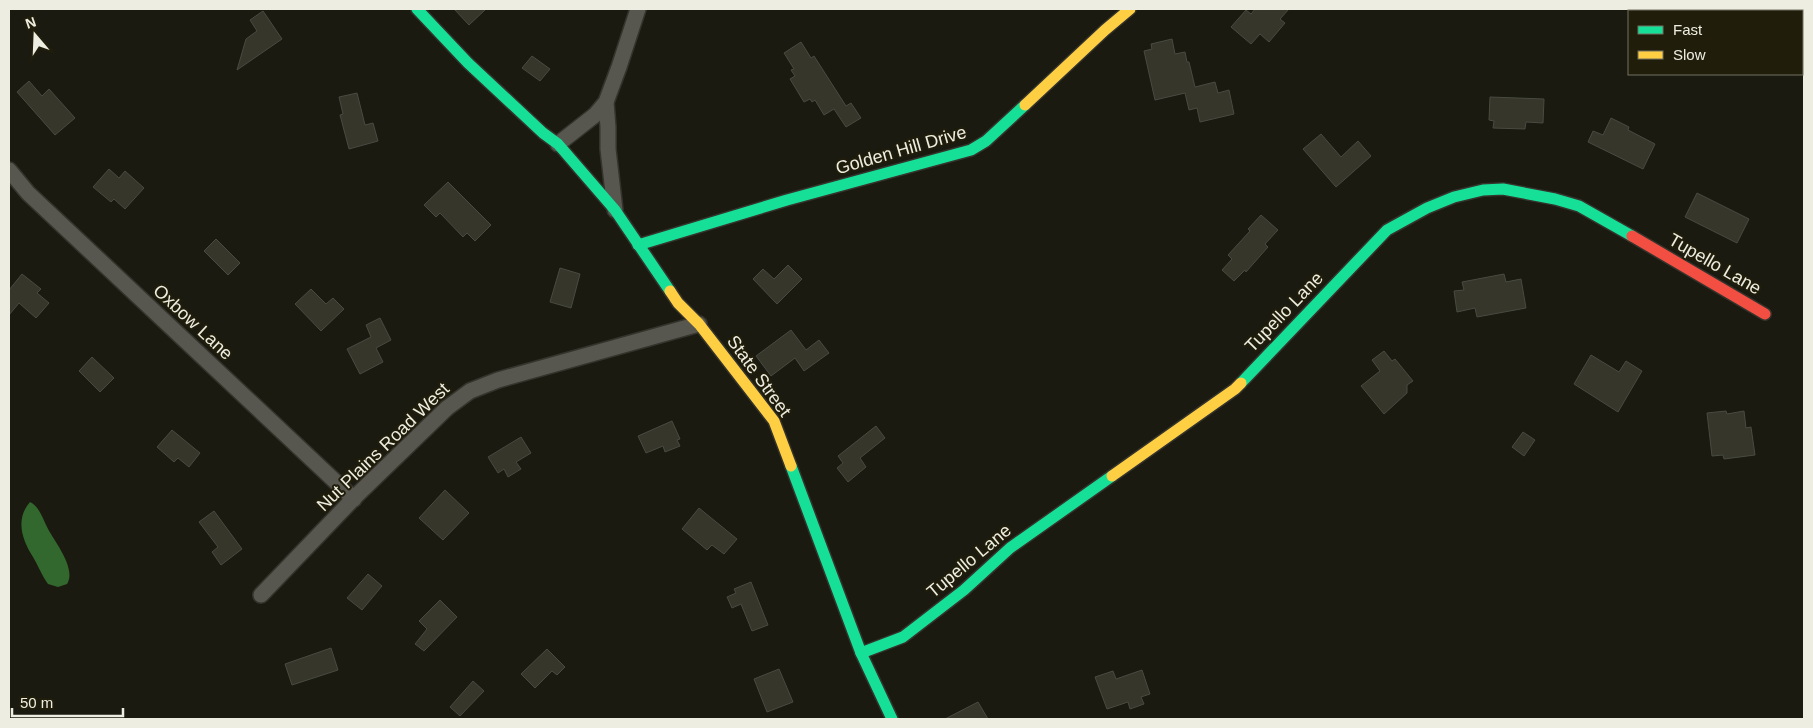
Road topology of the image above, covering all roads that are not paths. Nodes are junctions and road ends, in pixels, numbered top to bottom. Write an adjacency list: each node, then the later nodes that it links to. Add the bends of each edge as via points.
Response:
1 (417, 9): 5 (street, State Street, via 468,63)
2 (638, 9): 4 (street)
3 (1130, 9): 8 (street, Golden Hill Drive, via 986,141 971,150)
4 (606, 102): 5 (street, via 595,115); 7 (street)
5 (558, 144): 7 (street, State Street)
6 (9, 170): 11 (street, Oxbow Lane, via 28,193)
7 (615, 210): 8 (street, State Street)
8 (638, 245): 10 (street, State Street, via 678,303)
9 (1765, 314): 13 (street, Tupello Lane, via 1566,200 1500,188 1437,202 1387,230 1235,389 1010,548 964,590 903,637)
10 (699, 324): 11 (street, Nut Plains Road West, via 498,380 470,391 447,408); 13 (street, State Street, via 774,421)
11 (354, 499): 12 (street, Nut Plains Road West)
12 (261, 596)
13 (862, 653): 14 (street, State Street)
14 (892, 719)

